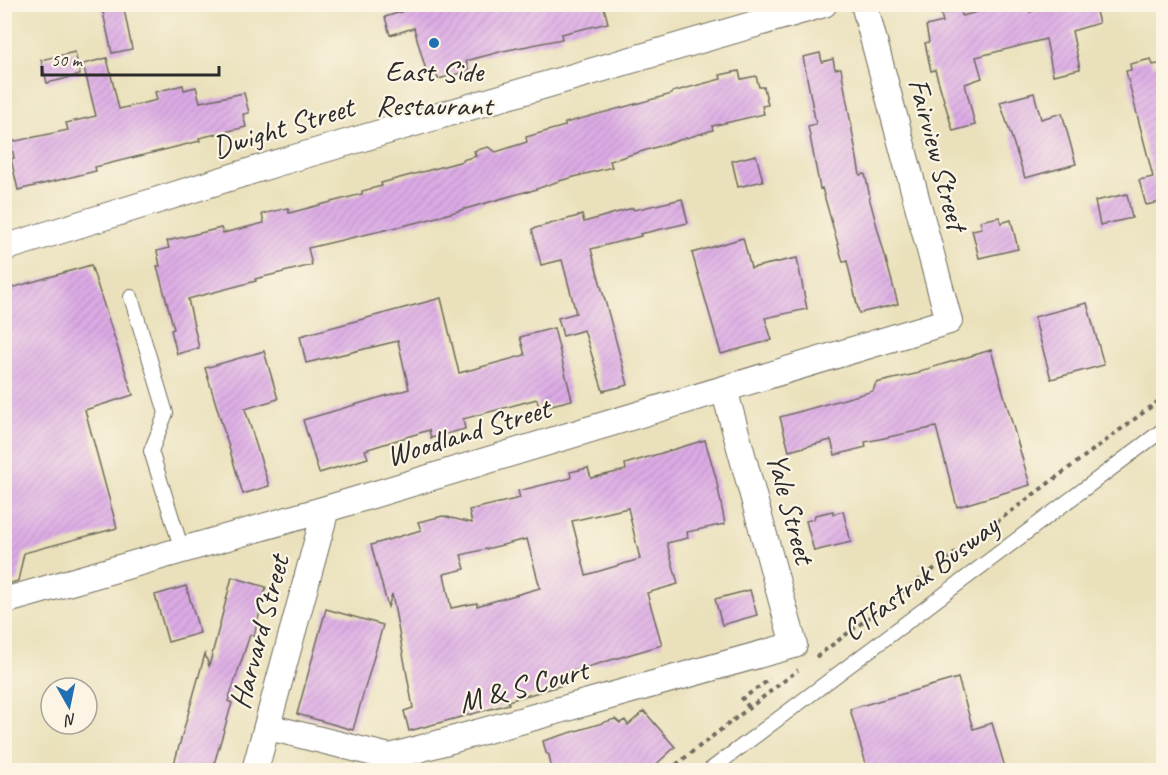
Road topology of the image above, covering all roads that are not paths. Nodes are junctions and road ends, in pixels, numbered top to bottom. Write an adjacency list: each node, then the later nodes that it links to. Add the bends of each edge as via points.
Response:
1 (824, 4): 3 (street, Dwight Street, via 277,163)
2 (864, 4): 5 (street, Fairview Street)
3 (4, 248)
4 (130, 297): 9 (lane, via 165,413 151,451)
5 (949, 321): 6 (street, Woodland Street)
6 (724, 389): 8 (street, Woodland Street); 11 (street, Yale Street)
7 (1164, 429): 14 (lane, CTfastrak Busway)
8 (326, 509): 9 (street, Woodland Street); 12 (street, Harvard Street)
9 (182, 550): 10 (street, Woodland Street)
10 (4, 601)
11 (805, 656): 12 (street, M & S Court, via 390,757)
12 (268, 727): 13 (street, Harvard Street)
13 (255, 771)
14 (710, 771)

